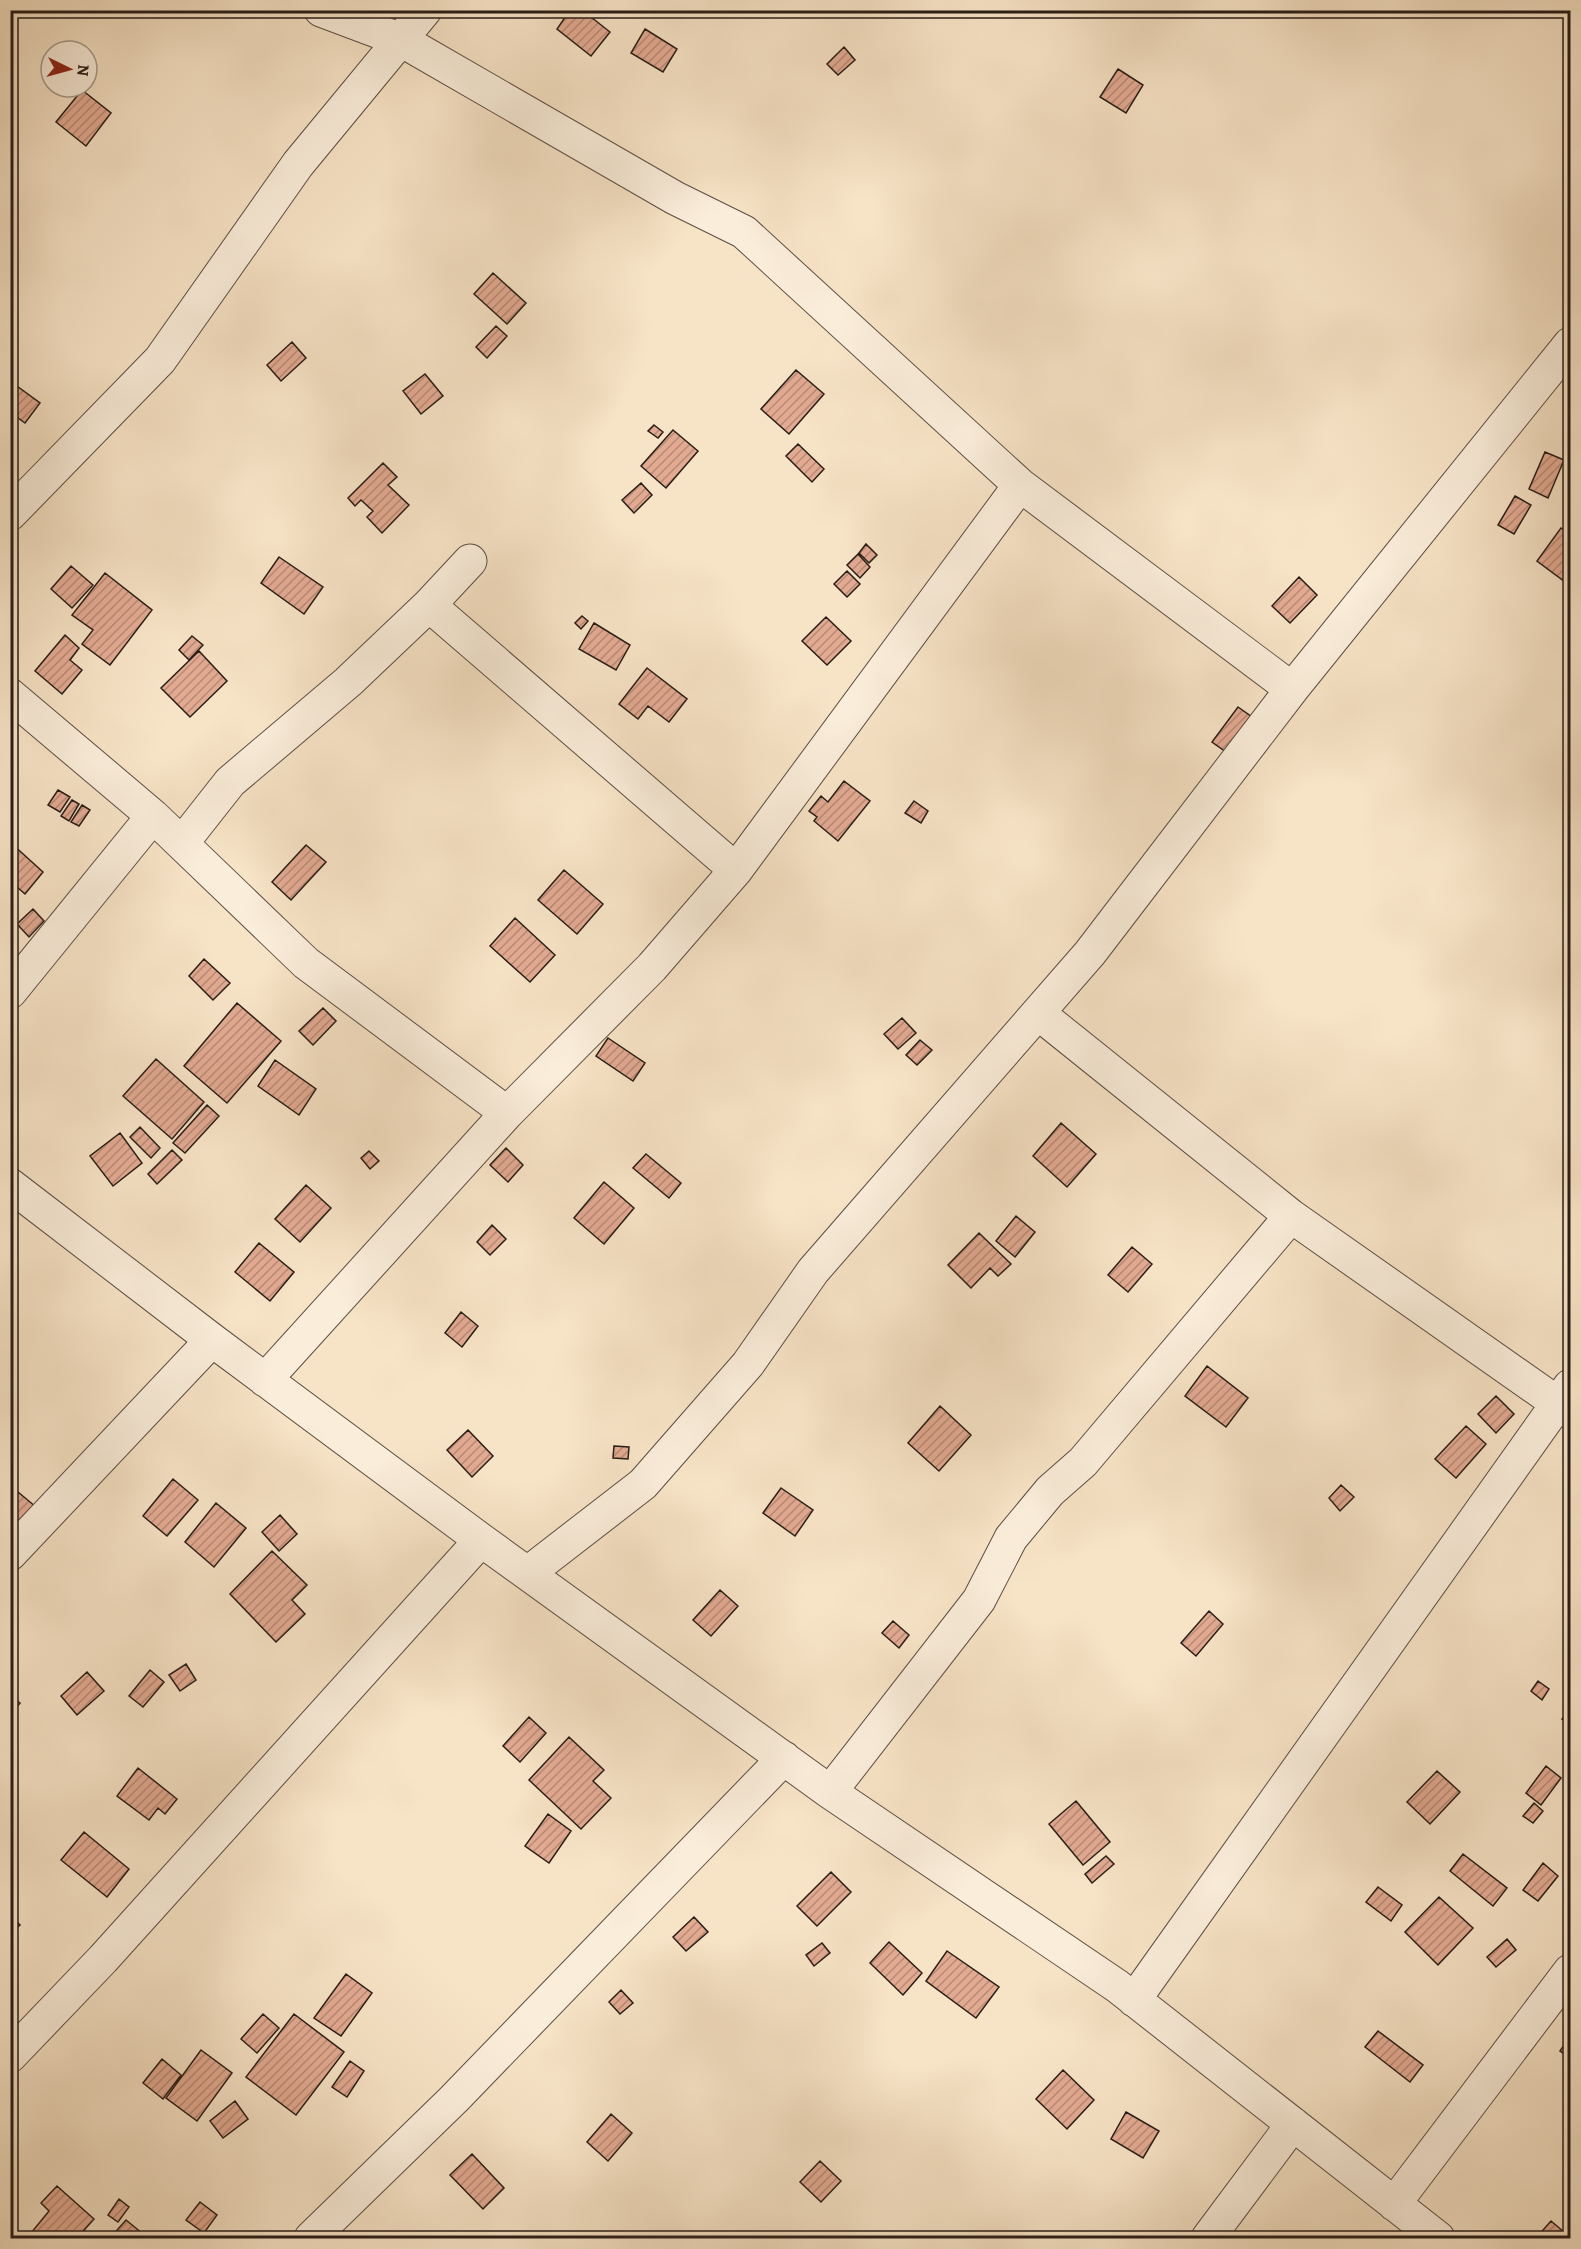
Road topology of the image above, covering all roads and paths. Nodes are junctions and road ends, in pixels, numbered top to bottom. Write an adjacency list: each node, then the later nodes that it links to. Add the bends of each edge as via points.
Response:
1 (321, 10): 3 (street)
2 (425, 10): 3 (street)
3 (401, 40): 5 (street, via 675,198 744,232); 6 (street, via 298,164 160,360)
4 (1570, 344): 9 (street)
5 (1020, 485): 9 (street); 13 (street)
6 (10, 514)
7 (470, 561): 8 (street)
8 (429, 605): 12 (street, via 348,682 230,782); 13 (street)
9 (1292, 689): 15 (street, via 1090,953)
10 (10, 695): 11 (street)
11 (153, 816): 12 (street); 14 (street)
12 (182, 843): 16 (street, via 306,963)
13 (736, 870): 16 (street, via 652,967)
14 (10, 992)
15 (1038, 1013): 18 (street); 24 (street, via 813,1271 748,1364 643,1484)
16 (507, 1113): 20 (street)
17 (10, 1185): 19 (street)
18 (1291, 1216): 21 (street); 26 (street, via 1083,1462 1050,1491 1011,1538 979,1600)
19 (212, 1340): 20 (street); 23 (street)
20 (265, 1380): 22 (street)
21 (1566, 1401): 28 (street)
22 (481, 1540): 24 (street); 29 (street, via 103,1959)
23 (10, 1554)
24 (528, 1573): 25 (street)
25 (784, 1758): 26 (street); 32 (street, via 454,2099)
26 (830, 1792): 28 (street)
27 (1570, 1971): 31 (street)
28 (1134, 2000): 30 (street)
29 (10, 2056)
30 (1293, 2124): 31 (street); 33 (street)
31 (1394, 2204): 34 (street)
32 (311, 2238)
33 (1208, 2238)
34 (1438, 2238)

